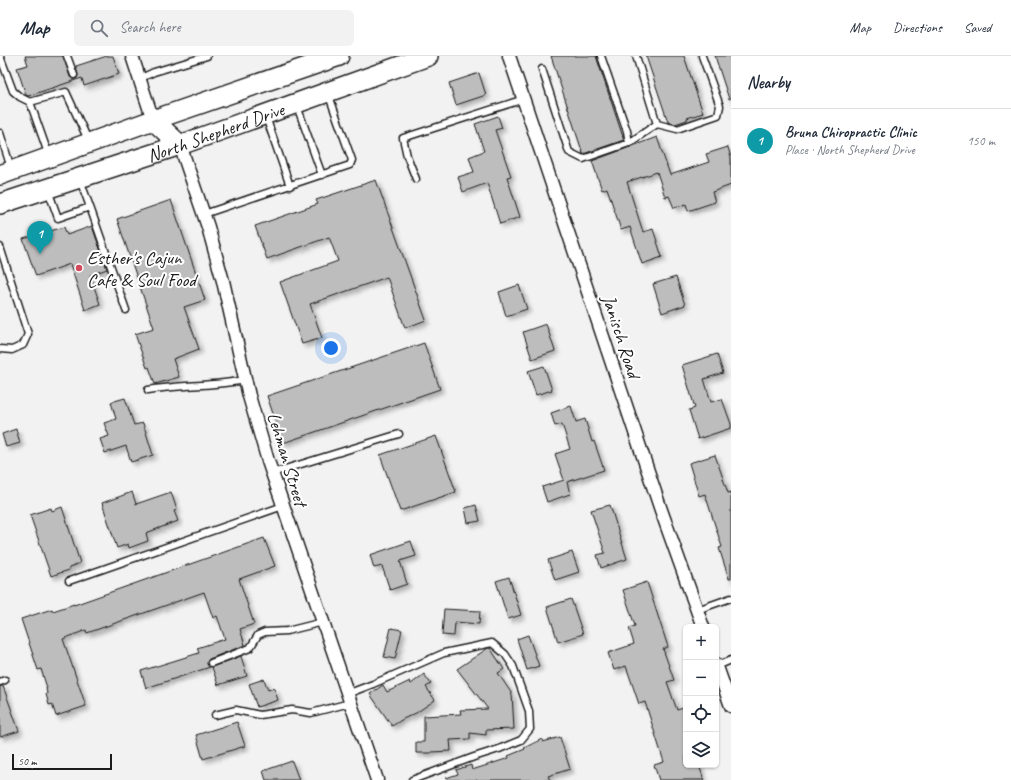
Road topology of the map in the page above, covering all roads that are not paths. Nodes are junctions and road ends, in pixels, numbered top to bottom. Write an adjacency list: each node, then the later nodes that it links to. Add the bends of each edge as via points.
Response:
1 (0, 56): 16 (lane, via 14,91)
2 (67, 56): 12 (lane)
3 (132, 56): 13 (street)
4 (207, 56): 13 (lane)
5 (428, 56): 14 (main road, North Shepherd Drive)
6 (510, 56): 15 (street, Janisch Road)
7 (601, 56): 23 (lane, via 628,131)
8 (636, 56): 20 (lane)
9 (702, 56): 20 (lane, via 720,106 718,115 677,129)
10 (331, 57): 19 (main road, North Shepherd Drive)
11 (542, 69): 23 (lane, via 569,152 583,159)
12 (74, 75)
13 (139, 78): 19 (street)
14 (327, 91): 17 (main road, North Shepherd Drive); 27 (lane, via 352,160 350,165)
15 (524, 99): 29 (lane, via 403,138); 45 (street, Janisch Road, via 661,510)
16 (30, 102): 22 (lane, via 66,92); 25 (lane)
17 (296, 103): 18 (main road, North Shepherd Drive); 27 (lane)
18 (264, 114): 24 (main road, North Shepherd Drive); 30 (lane)
19 (153, 120): 22 (main road, North Shepherd Drive); 24 (main road)
20 (657, 124): 23 (lane)
21 (0, 133): 26 (lane)
22 (90, 142): 25 (main road, North Shepherd Drive)
23 (629, 143)
24 (180, 145): 28 (main road, North Shepherd Drive); 34 (street, Lehman Street)
25 (49, 157): 26 (main road, North Shepherd Drive)
26 (6, 173)
27 (322, 175): 30 (lane)
28 (80, 178): 31 (main road, North Shepherd Drive); 33 (lane)
29 (416, 179)
30 (290, 186): 34 (lane)
31 (48, 189): 32 (main road, North Shepherd Drive); 33 (lane, via 58,218)
32 (0, 204)
33 (90, 207): 36 (lane)
34 (204, 214): 38 (street, Lehman Street)
35 (0, 247): 37 (lane, via 28,334 23,345 12,350)
36 (126, 310)
37 (0, 349)
38 (246, 380): 39 (lane); 41 (street, Lehman Street)
39 (148, 390)
40 (398, 434): 41 (lane)
41 (272, 473): 42 (street, Lehman Street)
42 (283, 506): 43 (lane); 46 (street, Lehman Street)
43 (69, 581)
44 (731, 598): 45 (lane)
45 (697, 610): 47 (street, Janisch Road)
46 (323, 622): 49 (lane, via 287,631 265,632 258,635 250,648); 52 (street, Lehman Street)
47 (702, 624)
48 (731, 660): 50 (lane)
49 (211, 663)
50 (719, 664)
51 (719, 673): 53 (street)
52 (349, 698): 54 (lane, via 311,713 292,710 260,715 236,710); 55 (street, Lehman Street); 56 (lane, via 373,684 444,653 492,643 505,654 513,666 529,711 530,729 521,740)
53 (731, 706)
54 (215, 715)
55 (376, 780)
56 (412, 780)

